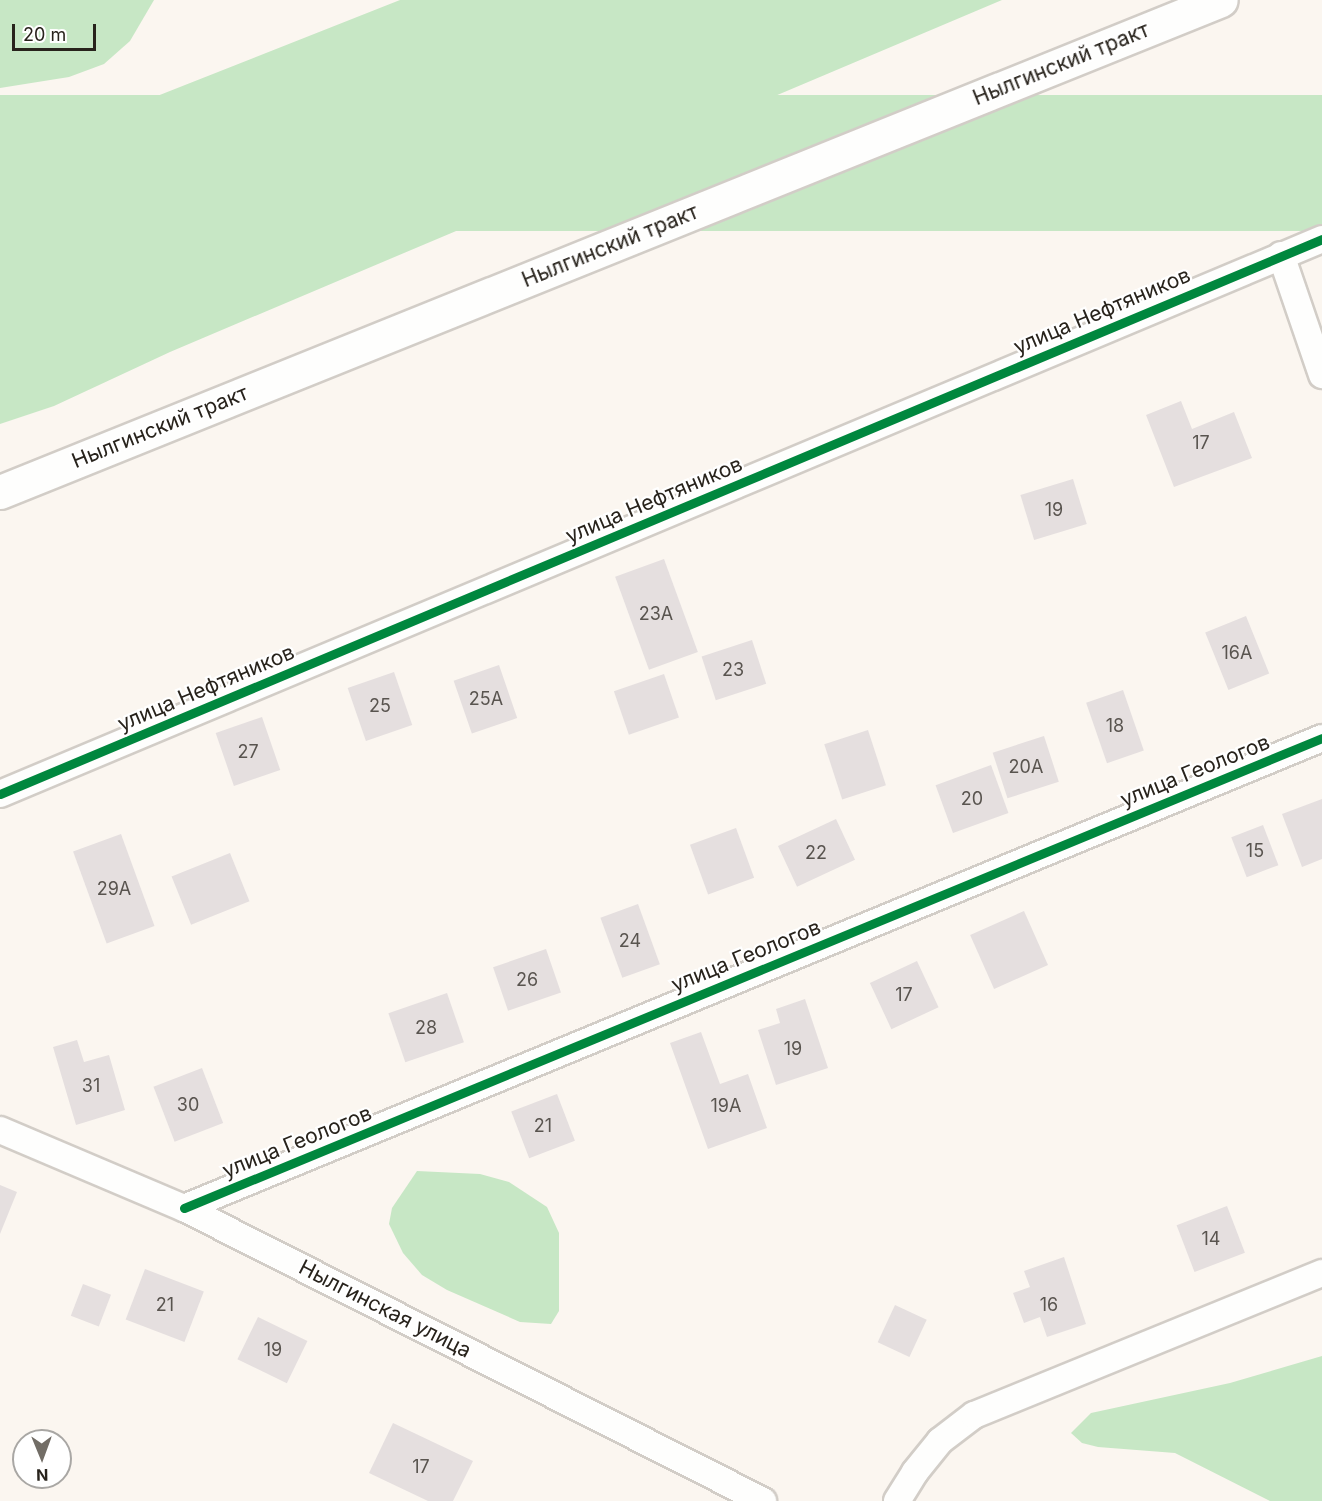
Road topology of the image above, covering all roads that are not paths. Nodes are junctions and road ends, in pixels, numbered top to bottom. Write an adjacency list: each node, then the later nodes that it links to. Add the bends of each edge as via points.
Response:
1 (1221, 0): 5 (main road, Нылгинский тракт)
2 (1322, 239): 3 (street, улица Нефтяников)
3 (1281, 255): 4 (street); 7 (street, улица Нефтяников)
4 (1322, 375)
5 (0, 492)
6 (1322, 738): 9 (street, улица Геологов)
7 (0, 794)
8 (0, 1130): 9 (street, Нылгинская улица)
9 (184, 1208): 11 (street, Нылгинская улица)
10 (1322, 1273): 12 (street, via 974,1415 940,1441)
11 (764, 1501)
12 (897, 1501)

